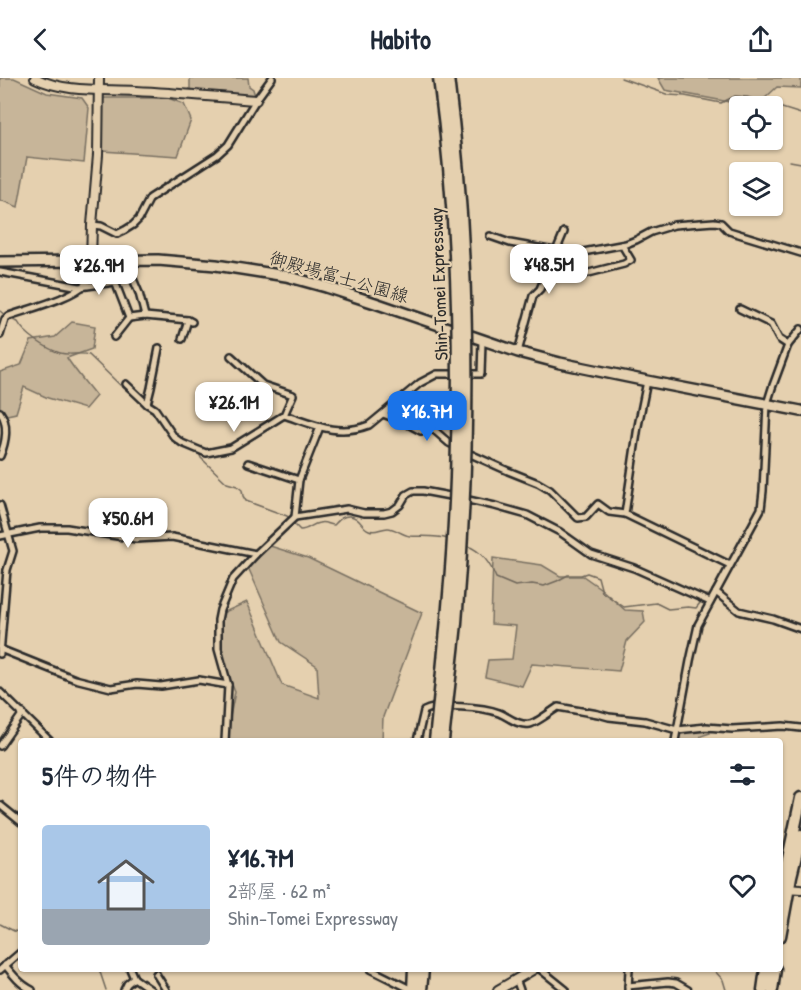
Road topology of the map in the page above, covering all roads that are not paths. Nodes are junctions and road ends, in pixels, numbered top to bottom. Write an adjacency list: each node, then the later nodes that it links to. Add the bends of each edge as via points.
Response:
1 (35, 78): 6 (street, via 64,87)
2 (99, 78): 6 (street)
3 (272, 78): 7 (street)
4 (439, 78): 68 (highway, Shin-Tomei Expressway, bridge, via 455,251 458,381 452,551)
5 (448, 78): 69 (highway, Shin-Tomei Expressway, bridge, via 463,251 466,401 456,623)
6 (98, 89): 7 (street); 8 (street)
7 (256, 100): 8 (street, via 228,145 150,198 133,225 117,234)
8 (92, 225): 16 (street)
9 (564, 232): 12 (street)
10 (490, 236): 12 (street)
11 (622, 244): 12 (street, via 583,252); 13 (street, via 666,226 714,222 729,231); 18 (street, via 631,260 624,264 581,275)
12 (555, 252): 18 (street)
13 (801, 253)
14 (107, 260): 15 (main road, 御殿場富士公園線); 16 (main road, 御殿場富士公園線); 20 (street)
15 (125, 260): 23 (street); 30 (main road, 御殿場富士公園線, via 216,265 286,276)
16 (91, 261): 17 (main road, 御殿場富士公園線); 21 (street, via 90,276)
17 (0, 262)
18 (547, 270): 33 (street, via 533,296)
19 (0, 272): 21 (street)
20 (115, 282): 21 (street); 24 (street)
21 (80, 287): 25 (street)
22 (740, 309): 31 (street, via 771,324 779,339)
23 (145, 316): 24 (street); 29 (street, via 190,321)
24 (129, 318): 28 (street)
25 (2, 320): 27 (street)
26 (801, 329): 31 (street)
27 (0, 335)
28 (114, 337)
29 (182, 339)
30 (482, 340): 33 (main road, 御殿場富士公園線); 41 (street, via 481,374 437,374)
31 (788, 345): 38 (street)
32 (159, 348): 37 (street)
33 (518, 352): 35 (main road, 御殿場富士公園線)
34 (231, 356): 42 (street, via 263,385 293,395)
35 (647, 381): 38 (main road, 御殿場富士公園線); 49 (street)
36 (126, 384): 37 (street)
37 (147, 404): 42 (street, via 155,408 174,437 206,453 231,448)
38 (767, 404): 39 (main road, 御殿場富士公園線); 54 (street, via 761,509)
39 (801, 411)
40 (0, 412): 43 (street, via 5,419)
41 (382, 414): 44 (street, via 360,429); 49 (street, via 421,431 433,429 449,443 478,458 538,483 578,518 586,517 598,504 609,512)
42 (284, 415): 44 (street)
43 (3, 427): 45 (street)
44 (320, 427): 47 (street)
45 (0, 456)
46 (248, 464): 47 (street)
47 (299, 480): 50 (street)
48 (0, 505): 51 (street)
49 (625, 514): 54 (street)
50 (294, 517): 53 (street); 56 (street, via 347,509 384,513 400,505 413,491 454,497 527,514 591,554 634,568)
51 (9, 535): 52 (street); 53 (street, via 40,528 68,528 136,539 172,537); 58 (street, via 14,551 7,570)
52 (0, 536)
53 (256, 554): 60 (street, via 233,579 220,610 218,649)
54 (730, 565): 55 (street)
55 (716, 592): 56 (street); 57 (street, via 739,611)
56 (710, 602): 64 (street, via 698,625)
57 (801, 628)
58 (0, 649): 59 (street); 60 (street, via 75,680 111,688 199,680)
59 (0, 654)
60 (228, 685): 66 (street)
61 (0, 692): 62 (street)
62 (23, 713): 65 (street); 71 (street)
63 (801, 728): 64 (street)
64 (677, 730): 67 (street, via 558,707 527,725 489,710 440,706 424,711); 70 (street)
65 (48, 738)
66 (225, 738)
67 (418, 738)
68 (435, 738)
69 (443, 738)
70 (676, 738)
71 (0, 746)
72 (801, 798): 77 (highway)
73 (0, 805): 74 (street)
74 (18, 820)
75 (801, 835): 77 (highway)
76 (801, 889): 77 (street)
77 (783, 890)
78 (18, 955): 79 (street)
79 (3, 968): 94 (street)
80 (131, 972): 90 (street)
81 (376, 972): 97 (street)
82 (414, 972): 97 (highway)
83 (423, 972): 98 (highway)
84 (529, 972): 91 (street)
85 (544, 972): 101 (street)
86 (629, 972): 92 (street)
87 (766, 972): 103 (highway)
88 (775, 972): 104 (highway)
89 (156, 974): 93 (street)
90 (134, 978): 95 (street); 96 (street)
91 (516, 979): 99 (street); 100 (street)
92 (628, 988): 102 (street, via 668,982)
93 (163, 989)
94 (32, 990)
95 (124, 990)
96 (151, 990)
97 (412, 990)
98 (421, 990)
99 (498, 990)
100 (520, 990)
101 (566, 990)
102 (688, 990)
103 (763, 990)
104 (772, 990)

